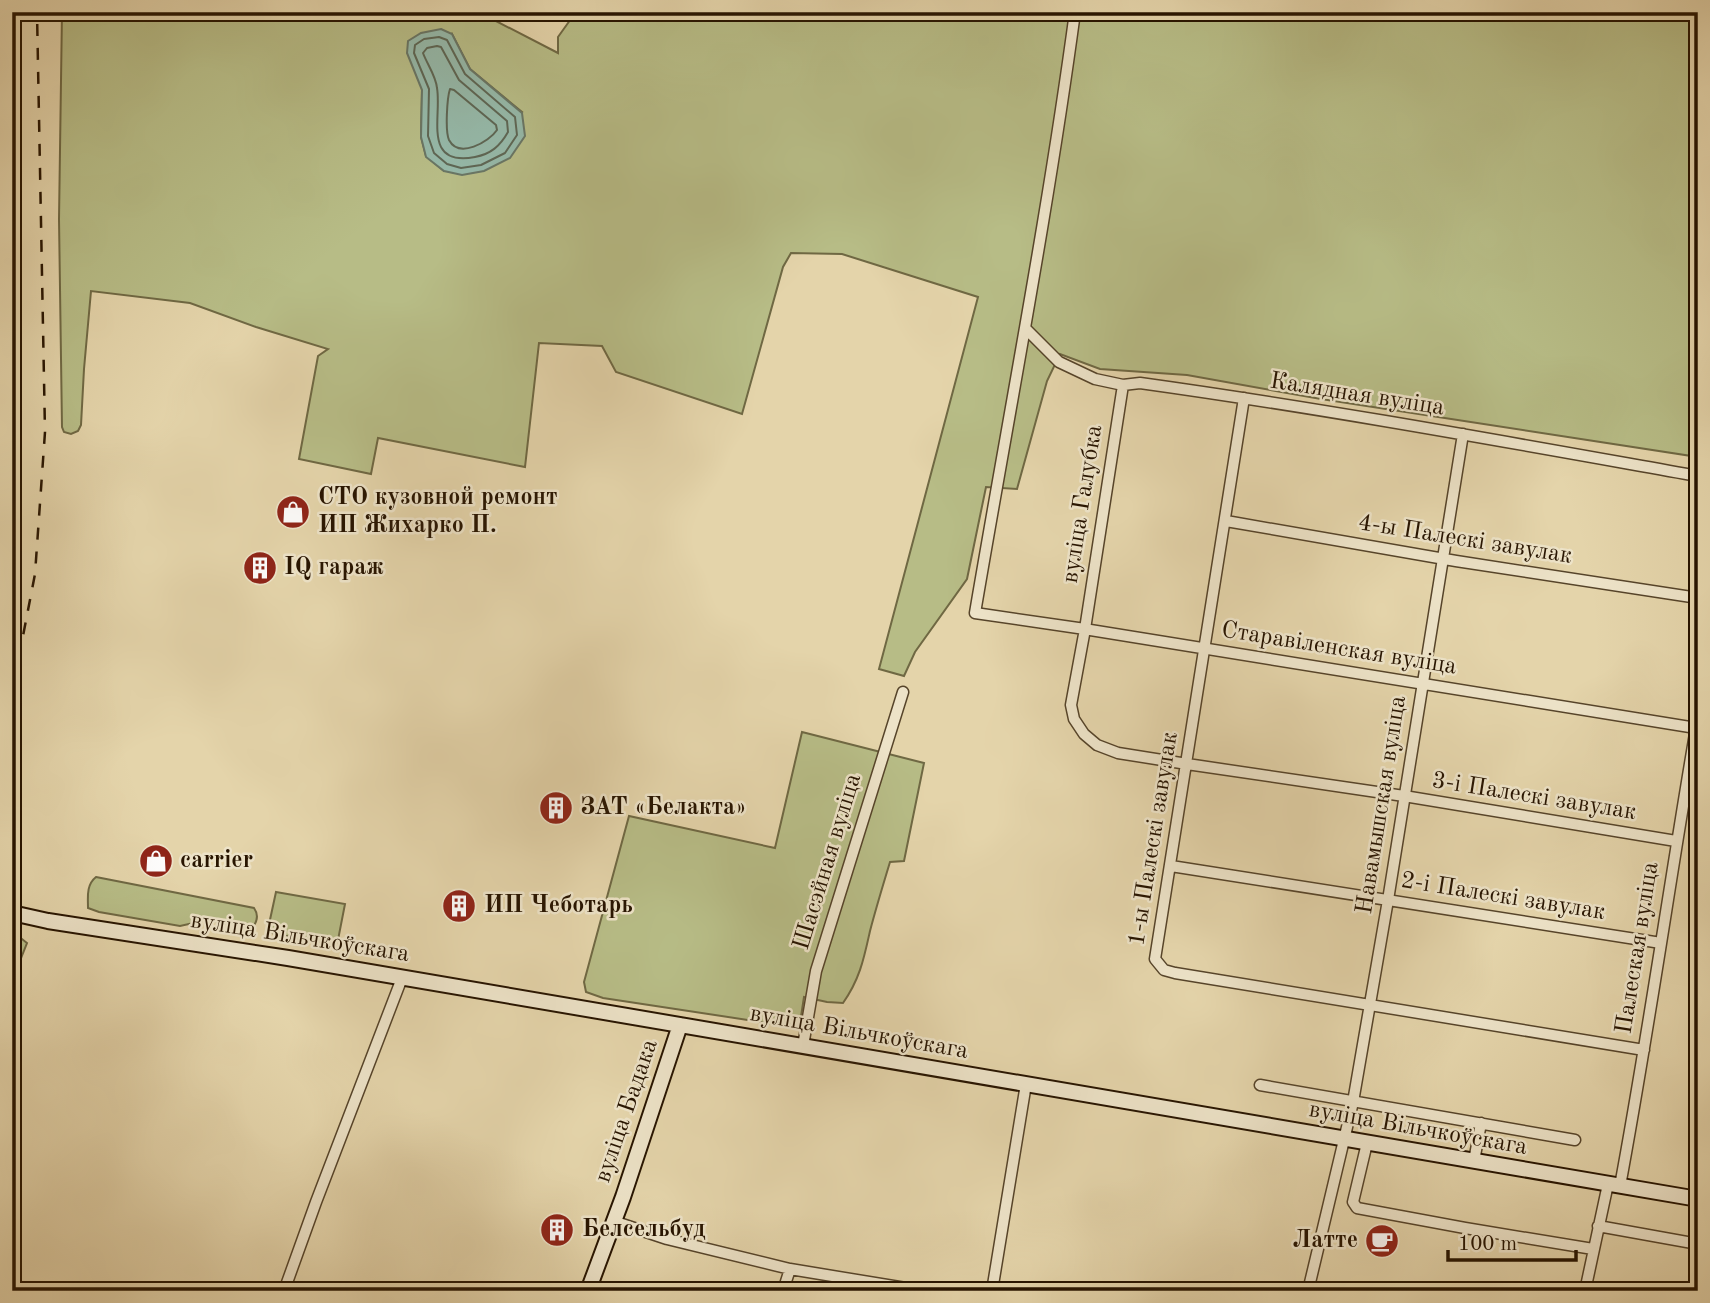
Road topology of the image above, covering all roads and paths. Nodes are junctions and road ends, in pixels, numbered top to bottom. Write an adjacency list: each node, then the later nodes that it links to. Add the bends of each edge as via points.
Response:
1 (1075, 12): 2 (street)
2 (1025, 328): 3 (street, Калядная вуліца, via 1059,362 1095,379); 10 (street, Старавіленская вуліца, via 975,613)
3 (1123, 385): 4 (street, Калядная вуліца, via 1140,383); 10 (street, вуліца Галубка)
4 (1244, 398): 5 (street, Калядная вуліца); 7 (street, 1-ы Палескі завулак)
5 (1463, 434): 6 (street, Калядная вуліца); 8 (street, Навамышская вуліца)
6 (1698, 476)
7 (1226, 521): 8 (street, 4-ы Палескі завулак); 11 (street, 1-ы Палескі завулак)
8 (1443, 559): 9 (street, 4-ы Палескі завулак); 12 (street, Навамышская вуліца)
9 (1698, 598)
10 (1085, 629): 11 (street, Старавіленская вуліца); 16 (street, 3-і Палескі завулак, via 1071,705 1084,734 1097,746)
11 (1205, 649): 12 (street, Старавіленская вуліца); 16 (street, 1-ы Палескі завулак)
12 (1423, 684): 15 (street, Старавіленская вуліца); 17 (street, Навамышская вуліца)
13 (903, 692): 26 (street, Шасэйная вуліца, via 816,971)
14 (1698, 716): 15 (street, Палеская вуліца)
15 (1696, 728): 18 (street, Палеская вуліца)
16 (1187, 764): 17 (street, 3-і Палескі завулак); 19 (street, 1-ы Палескі завулак)
17 (1404, 796): 18 (street, 3-і Палескі завулак); 20 (street, Навамышская вуліца)
18 (1676, 841): 22 (street, Палеская вуліца)
19 (1171, 866): 20 (street, 2-і Палескі завулак); 24 (street, 1-ы Палескі завулак, via 1155,959 1164,970)
20 (1388, 900): 22 (street, 2-і Палескі завулак); 24 (street, Навамышская вуліца)
21 (12, 914): 23 (main road, вуліца Вільчкоўскага)
22 (1661, 943): 27 (street, Палеская вуліца)
23 (402, 978): 25 (main road, вуліца Вільчкоўскага); 43 (street)
24 (1370, 1005): 27 (street, 1-ы Палескі завулак); 30 (street, Навамышская вуліца)
25 (680, 1025): 26 (main road, вуліца Вільчкоўскага); 38 (main road, вуліца Бадака)
26 (803, 1046): 28 (main road, вуліца Вільчкоўскага)
27 (1644, 1050): 36 (street, Палеская вуліца)
28 (1026, 1084): 32 (main road, вуліца Вільчкоўскага); 47 (street)
29 (1260, 1085): 30 (street)
30 (1353, 1102): 31 (street); 32 (street, Навамышская вуліца)
31 (1481, 1123): 33 (street); 35 (street)
32 (1345, 1140): 34 (main road, вуліца Вільчкоўскага); 48 (street, Навамышская вуліца)
33 (1575, 1140)
34 (1367, 1143): 35 (main road, вуліца Вільчкоўскага); 41 (street, via 1353,1202 1357,1208)
35 (1474, 1161): 36 (main road, вуліца Вільчкоўскага)
36 (1614, 1185): 37 (main road, вуліца Вільчкоўскага); 39 (street, Палеская вуліца)
37 (1698, 1199)
38 (613, 1221): 42 (street); 44 (main road, вуліца Бадака)
39 (1598, 1226): 40 (street); 41 (street, Палеская вуліца)
40 (1698, 1244)
41 (1593, 1249): 49 (street, Палеская вуліца)
42 (790, 1269): 45 (street); 46 (street)
43 (284, 1291)
44 (588, 1291)
45 (783, 1291)
46 (924, 1291)
47 (992, 1291)
48 (1308, 1291)
49 (1585, 1291)

